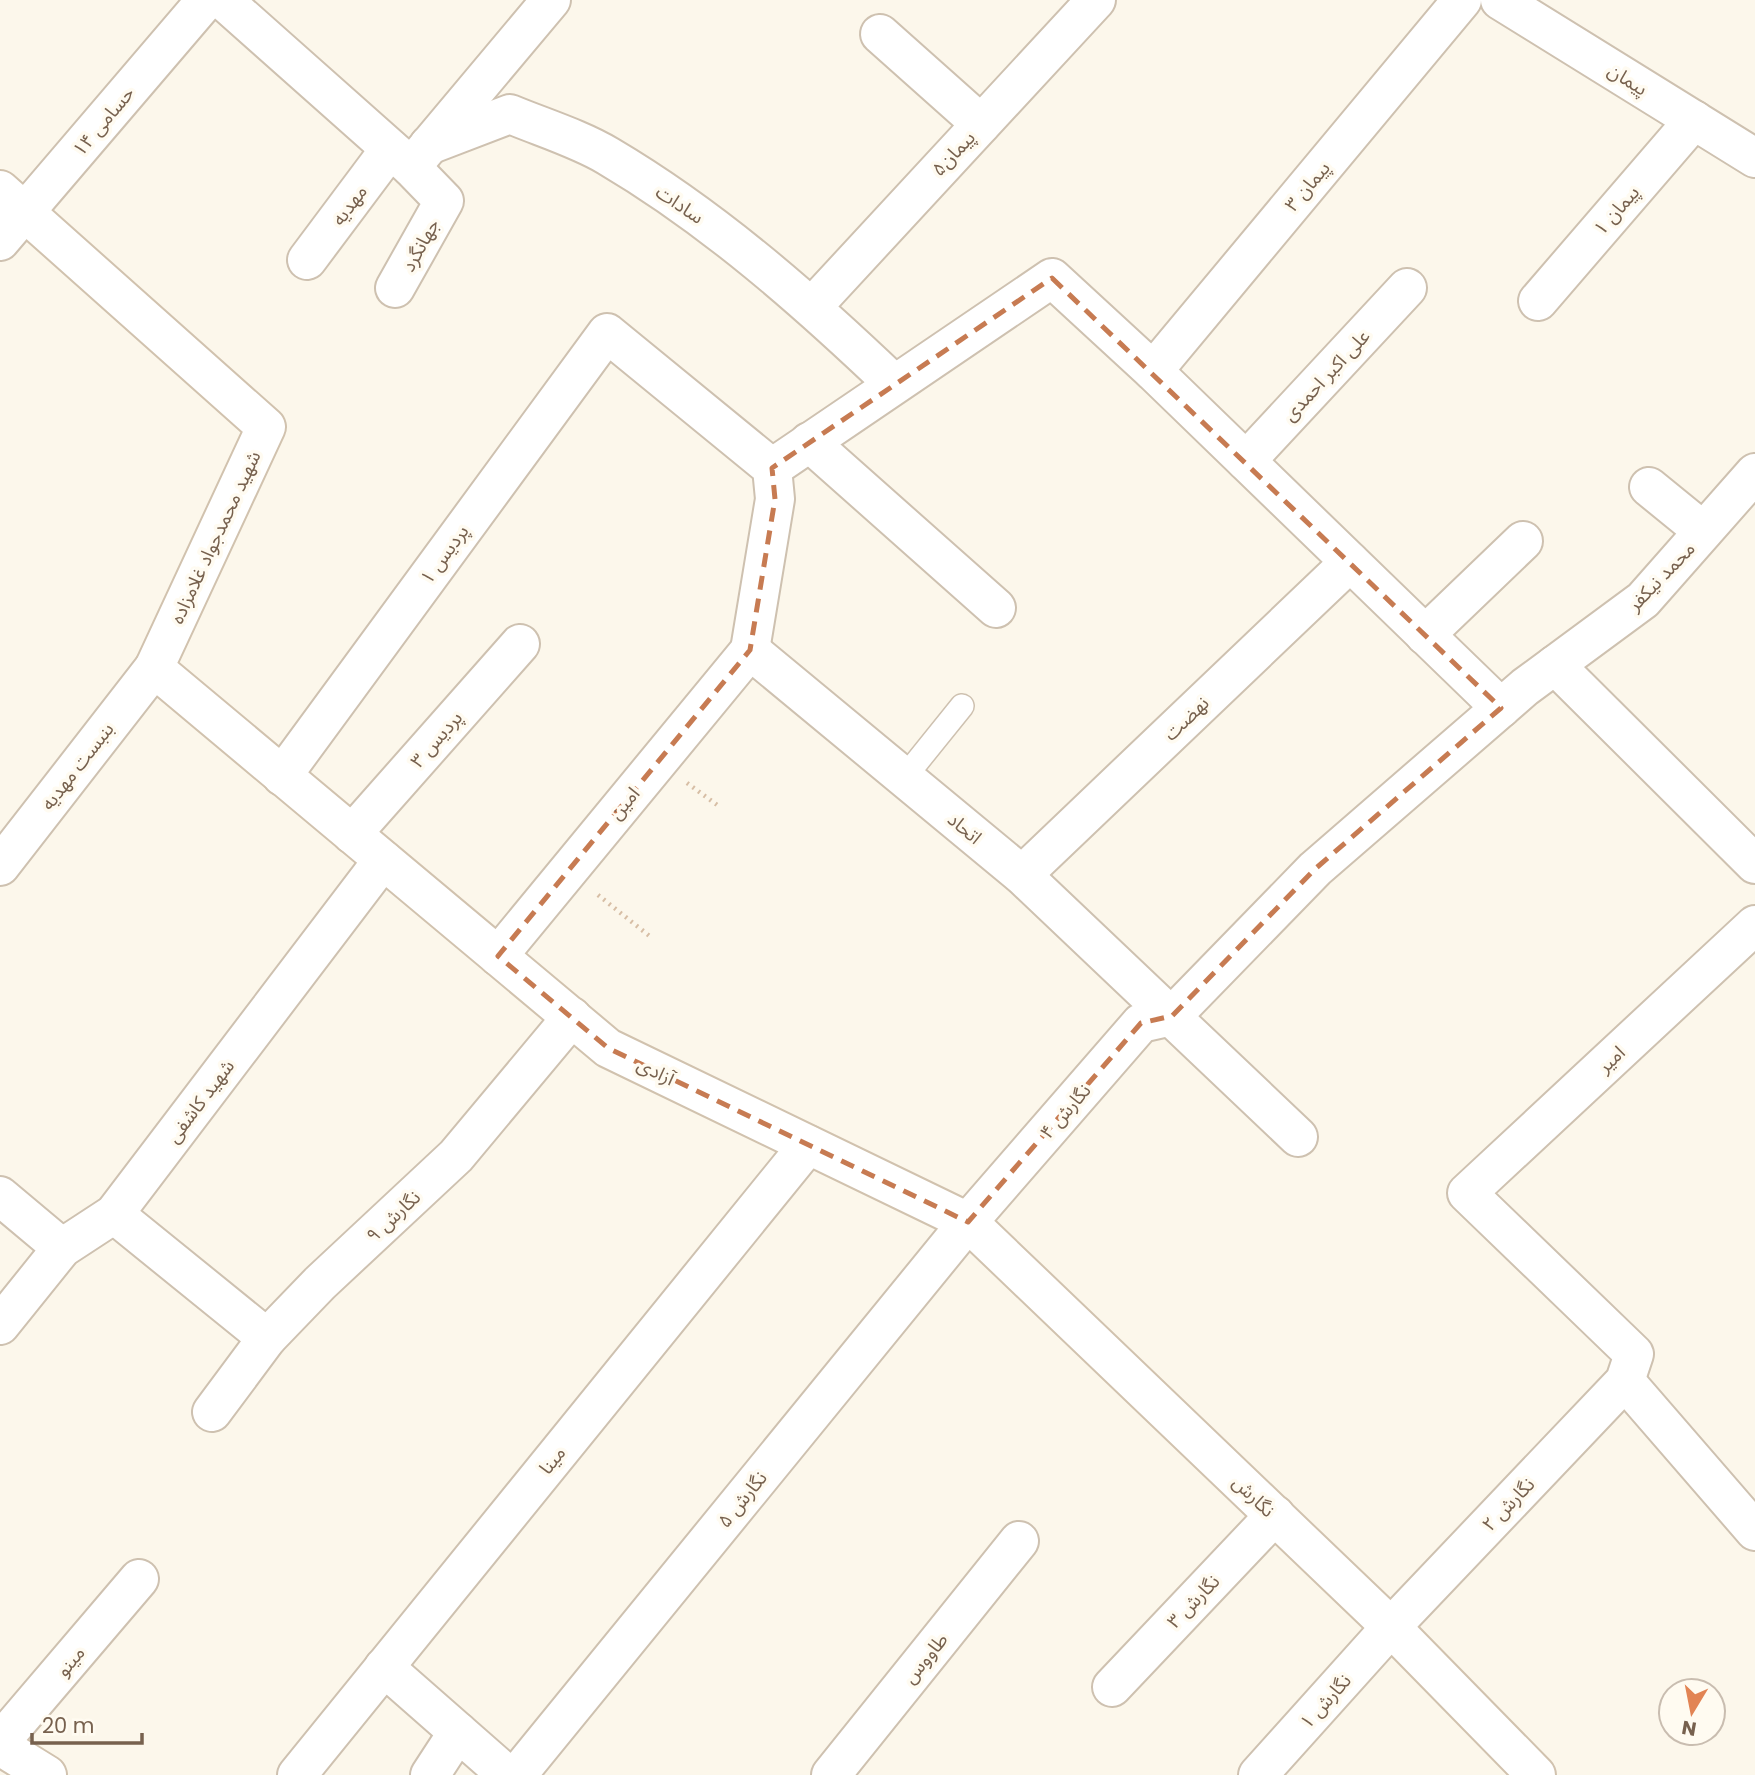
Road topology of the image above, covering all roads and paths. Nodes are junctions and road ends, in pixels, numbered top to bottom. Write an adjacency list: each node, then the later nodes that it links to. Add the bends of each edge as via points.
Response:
1 (206, 0): 12 (street, حسامی ۱۴)
2 (223, 0): 10 (street)
3 (551, 0): 10 (street, مهدیه)
4 (1096, 0): 9 (street, پیمان۵)
5 (1462, 0): 18 (street, پیمان ۳)
6 (1527, 6): 8 (street, پیمان)
7 (880, 34): 9 (street)
8 (1694, 120): 11 (street, پیمان); 16 (street, پیمان ۱)
9 (981, 124): 17 (street, پیمان۵)
10 (410, 154): 13 (street, مهدیه); 14 (street, جهانگرد, via 444,201); 17 (street, سادات, via 510,114 606,154 704,220)
11 (1755, 158)
12 (8, 215): 33 (street, شهید محمدجواد غلامزاده, via 266,428)
13 (307, 260)
14 (395, 288)
15 (1407, 288): 21 (street, علی اکبر احمدی)
16 (1538, 301)
17 (812, 307): 19 (street, سادات)
18 (1153, 371): 19 (street, via 1052,278); 21 (street)
19 (894, 384): 20 (street)
20 (809, 442): 22 (street); 28 (street)
21 (1245, 461): 27 (street)
22 (772, 468): 31 (street, via 775,499); 36 (street, پردیس ۱, via 607,333)
23 (1755, 473): 25 (street, محمد نیکفر)
24 (1649, 487): 25 (street)
25 (1703, 531): 32 (street, محمد نیکفر, via 1643,600)
26 (1523, 541): 29 (street)
27 (1350, 562): 29 (street); 43 (street, نهضت)
28 (996, 608)
29 (1425, 635): 35 (street)
30 (520, 644): 38 (street, پردیس ۳)
31 (750, 650): 37 (street, اتحاد); 42 (street, امین)
32 (1555, 665): 35 (street, محمد نیکفر); 41 (street)
33 (154, 668): 36 (street); 39 (street, بنبست مهدیه)
34 (962, 706): 37 (lane)
35 (1501, 708): 47 (street, محمد نیکفر, via 1315,869)
36 (282, 776): 38 (street)
37 (904, 778): 43 (street, اتحاد)
38 (352, 834): 40 (street)
39 (3, 854)
40 (383, 860): 46 (street, آزادی); 52 (street, شهید کاشفی)
41 (1755, 864)
42 (568, 872): 44 (path); 46 (street, امین)
43 (1022, 875): 47 (street, اتحاد)
44 (652, 938)
45 (1748, 944): 57 (street, امیر, via 1467,1193 1634,1354)
46 (498, 956): 48 (street, آزادی)
47 (1172, 1016): 49 (street, اتحاد); 53 (street, نگارش ۴, via 1141,1023)
48 (572, 1017): 50 (street, آزادی, via 608,1048); 56 (street, نگارش ۹, via 456,1156)
49 (1298, 1138)
50 (808, 1145): 53 (street, آزادی); 64 (street, مینا)
51 (0, 1196): 54 (street)
52 (114, 1213): 54 (street, شهید کاشفی); 56 (street)
53 (968, 1223): 59 (street, نگارش); 73 (street, نگارش ۵)
54 (62, 1248): 55 (street, شهید کاشفی)
55 (0, 1325)
56 (267, 1338): 58 (street, نگارش ۹)
57 (1625, 1381): 60 (street); 63 (street, نگارش ۲)
58 (212, 1412)
59 (1275, 1516): 63 (street, نگارش); 65 (street, نگارش ۳)
60 (1755, 1531)
61 (1019, 1541): 74 (street, طاووس)
62 (139, 1579): 67 (street, مینو)
63 (1391, 1627): 68 (street, نگارش ۱); 75 (street, نگارش)
64 (384, 1667): 66 (street); 70 (street, مینا)
65 (1112, 1686)
66 (458, 1732): 71 (street); 72 (street)
67 (0, 1744): 69 (street)
68 (1261, 1774)
69 (47, 1775)
70 (297, 1775)
71 (430, 1775)
72 (507, 1775)
73 (517, 1775)
74 (831, 1775)
75 (1536, 1775)

